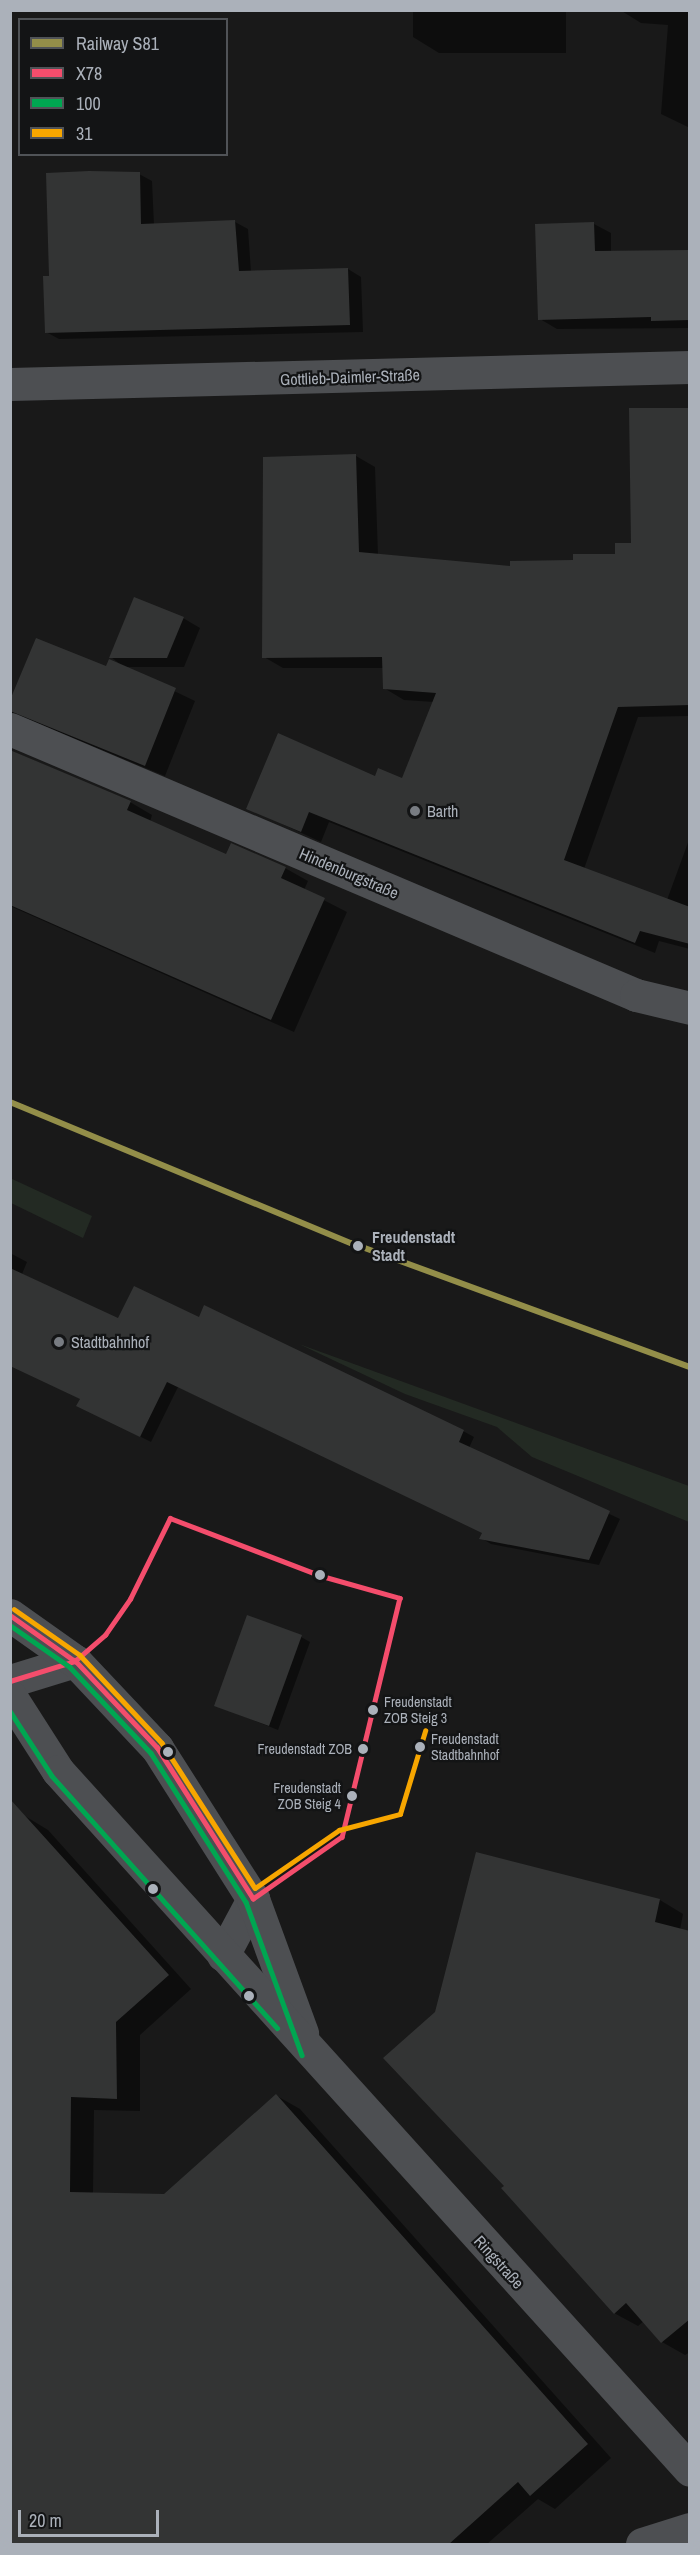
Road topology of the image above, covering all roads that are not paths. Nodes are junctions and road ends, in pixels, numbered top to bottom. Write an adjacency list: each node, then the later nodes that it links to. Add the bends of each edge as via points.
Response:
1 (690, 367): 2 (street, Gottlieb-Daimler-Straße)
2 (10, 384)
3 (10, 729): 4 (street, Hindenburgstraße, via 636,995)
4 (690, 1008)
5 (10, 1615): 6 (street, Ringstraße)
6 (75, 1661): 7 (street); 9 (street, Ringstraße, via 157,1748)
7 (10, 1681)
8 (10, 1696): 10 (street, Ringstraße, via 58,1771)
9 (253, 1899): 10 (street); 11 (street, Ringstraße)
10 (223, 1955): 11 (street, Ringstraße)
11 (309, 2052): 12 (street, Ringstraße)
12 (690, 2470)
13 (690, 2529): 14 (street)
14 (642, 2544)

